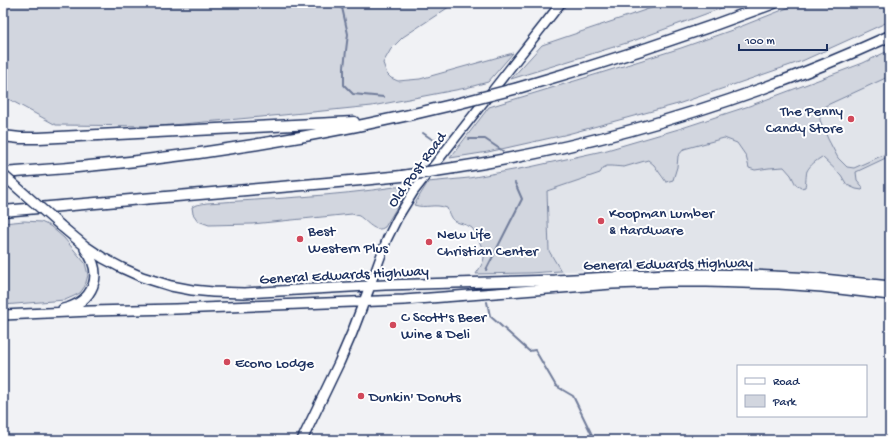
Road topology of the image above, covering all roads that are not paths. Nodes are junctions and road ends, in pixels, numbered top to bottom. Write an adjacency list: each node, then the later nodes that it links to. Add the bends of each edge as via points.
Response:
1 (561, 3): 11 (main road, Old Post Road, via 414,191 389,234)
2 (774, 3): 4 (highway, bridge, via 604,63 518,88)
3 (890, 36): 7 (highway, bridge, via 777,83 682,115 563,147 503,160 346,182)
4 (380, 121): 5 (highway, via 39,138); 6 (highway, via 213,152)
5 (3, 136)
6 (3, 174): 10 (main road, General Edwards Highway, bridge)
7 (50, 207): 8 (highway); 9 (highway)
8 (3, 211)
9 (3, 218)
10 (80, 243): 11 (main road, General Edwards Highway, via 107,261 132,273 192,290 239,293); 15 (main road, via 90,255 95,269 92,289 86,297 66,308)
11 (370, 286): 12 (main road, General Edwards Highway, via 707,274 801,278); 14 (main road, Old Post Road)
12 (890, 286)
13 (890, 294): 14 (main road, General Edwards Highway, via 779,284 668,282)
14 (365, 301): 15 (main road, General Edwards Highway); 17 (main road, Old Post Road, via 357,324)
15 (16, 314): 16 (main road, General Edwards Highway)
16 (3, 315)
17 (302, 440)

